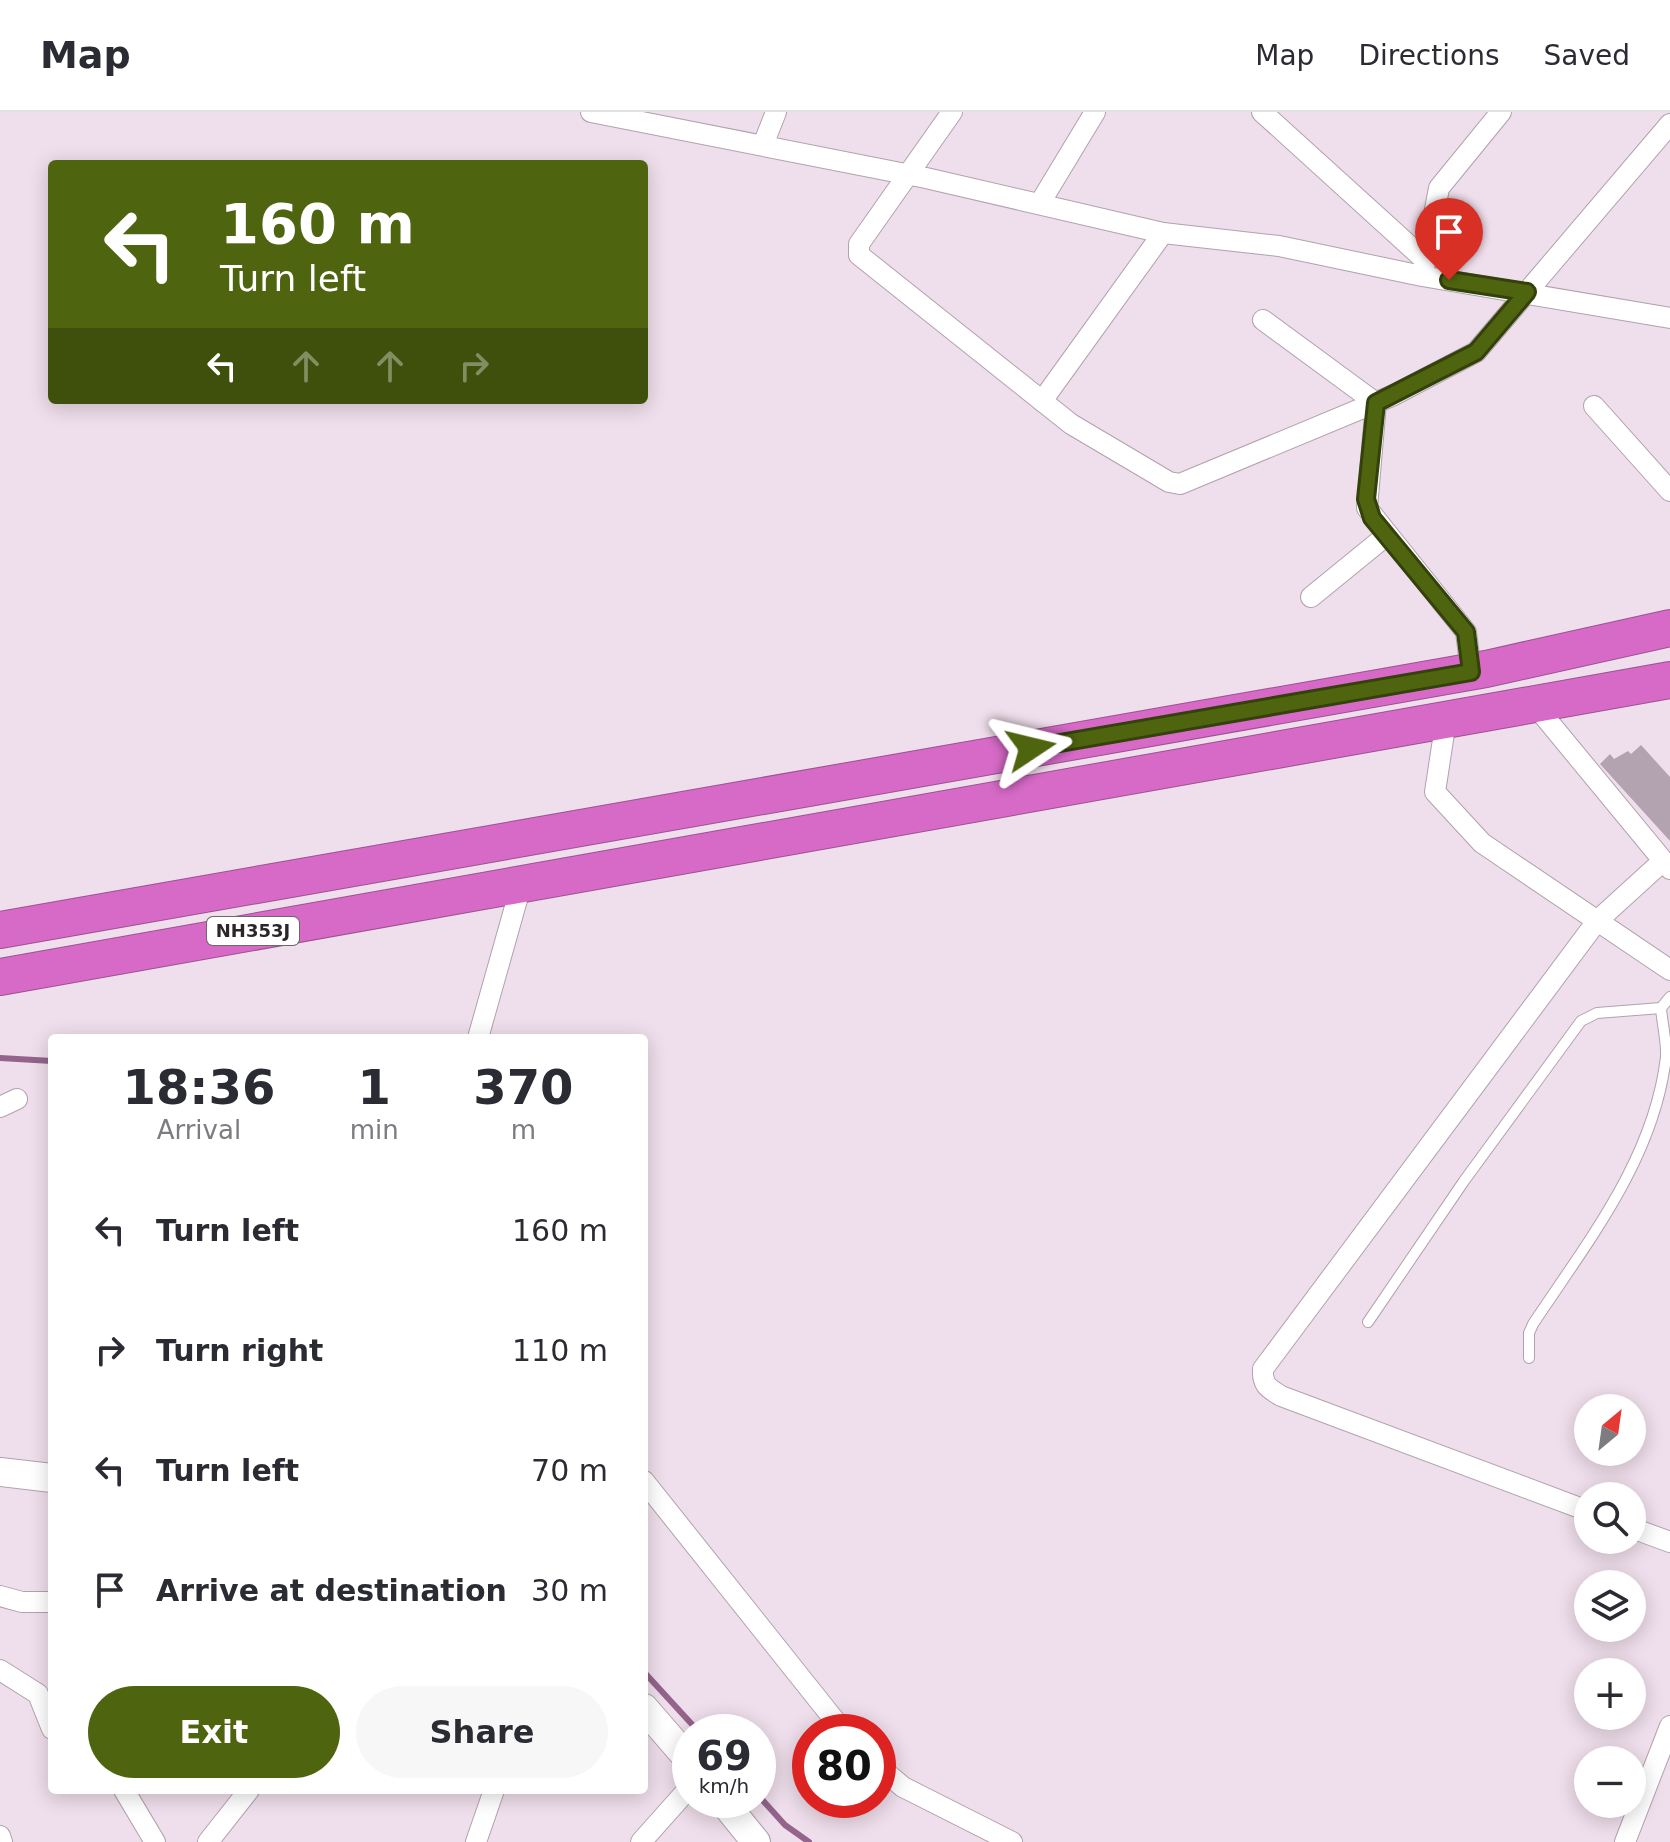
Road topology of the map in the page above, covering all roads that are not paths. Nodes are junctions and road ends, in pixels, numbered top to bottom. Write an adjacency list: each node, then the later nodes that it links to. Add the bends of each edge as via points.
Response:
1 (591, 112): 7 (street)
2 (776, 112): 9 (street)
3 (952, 112): 10 (street)
4 (1095, 112): 11 (street)
5 (1262, 112): 13 (street)
6 (1501, 112): 13 (street, via 1439,188)
7 (653, 118): 9 (street)
8 (1670, 124): 14 (street)
9 (763, 145): 10 (street)
10 (907, 177): 11 (street); 17 (street, via 859,244 859,255)
11 (1040, 203): 12 (street)
12 (1163, 233): 13 (street); 17 (street)
13 (1424, 268): 14 (street)
14 (1527, 292): 15 (street); 18 (street, via 1476,352)
15 (1670, 318)
16 (1263, 320): 18 (street)
17 (1042, 401): 18 (street, via 1103,445 1180,484)
18 (1376, 403): 21 (street, via 1366,499 1372,518)
19 (1594, 406): 20 (street)
20 (1670, 491)
21 (1387, 535): 22 (street); 24 (street, via 1466,632)
22 (1311, 597)
23 (1670, 628): 24 (highway, NH353J)
24 (1471, 672): 31 (highway, NH353J)
25 (1670, 680): 26 (highway, NH353J)
26 (1534, 704): 27 (highway, NH353J); 28 (street)
27 (1446, 720): 29 (highway, NH353J); 30 (street, via 1435,792 1482,843)
28 (1667, 865): 30 (street)
29 (514, 884): 33 (highway, NH353J); 36 (street)
30 (1597, 921): 32 (street); 42 (street, via 1267,1360 1262,1380 1281,1396)
31 (0, 930)
32 (1670, 970)
33 (0, 977)
34 (1670, 997): 35 (lane)
35 (1661, 1008): 37 (lane, via 1597,1013 1581,1021); 38 (lane, via 1666,1055 1636,1161 1533,1324)
36 (479, 1034)
37 (1368, 1322)
38 (1529, 1358)
39 (0, 1472): 40 (street)
40 (48, 1478)
41 (648, 1486): 49 (street)
42 (1574, 1506)
43 (1646, 1533): 44 (street)
44 (1670, 1542)
45 (0, 1596): 46 (street)
46 (48, 1602)
47 (0, 1670): 50 (street, via 38,1694)
48 (648, 1713): 52 (street)
49 (830, 1714)
50 (48, 1716)
51 (1670, 1726): 67 (street)
52 (672, 1740)
53 (896, 1781): 66 (street)
54 (126, 1794): 61 (street)
55 (246, 1794): 62 (street)
56 (493, 1794): 63 (street)
57 (672, 1807): 64 (street)
58 (737, 1818): 65 (street)
59 (0, 1836): 60 (street)
60 (2, 1842)
61 (155, 1842)
62 (208, 1842)
63 (476, 1842)
64 (641, 1842)
65 (756, 1842)
66 (1012, 1842)
67 (1625, 1842)

